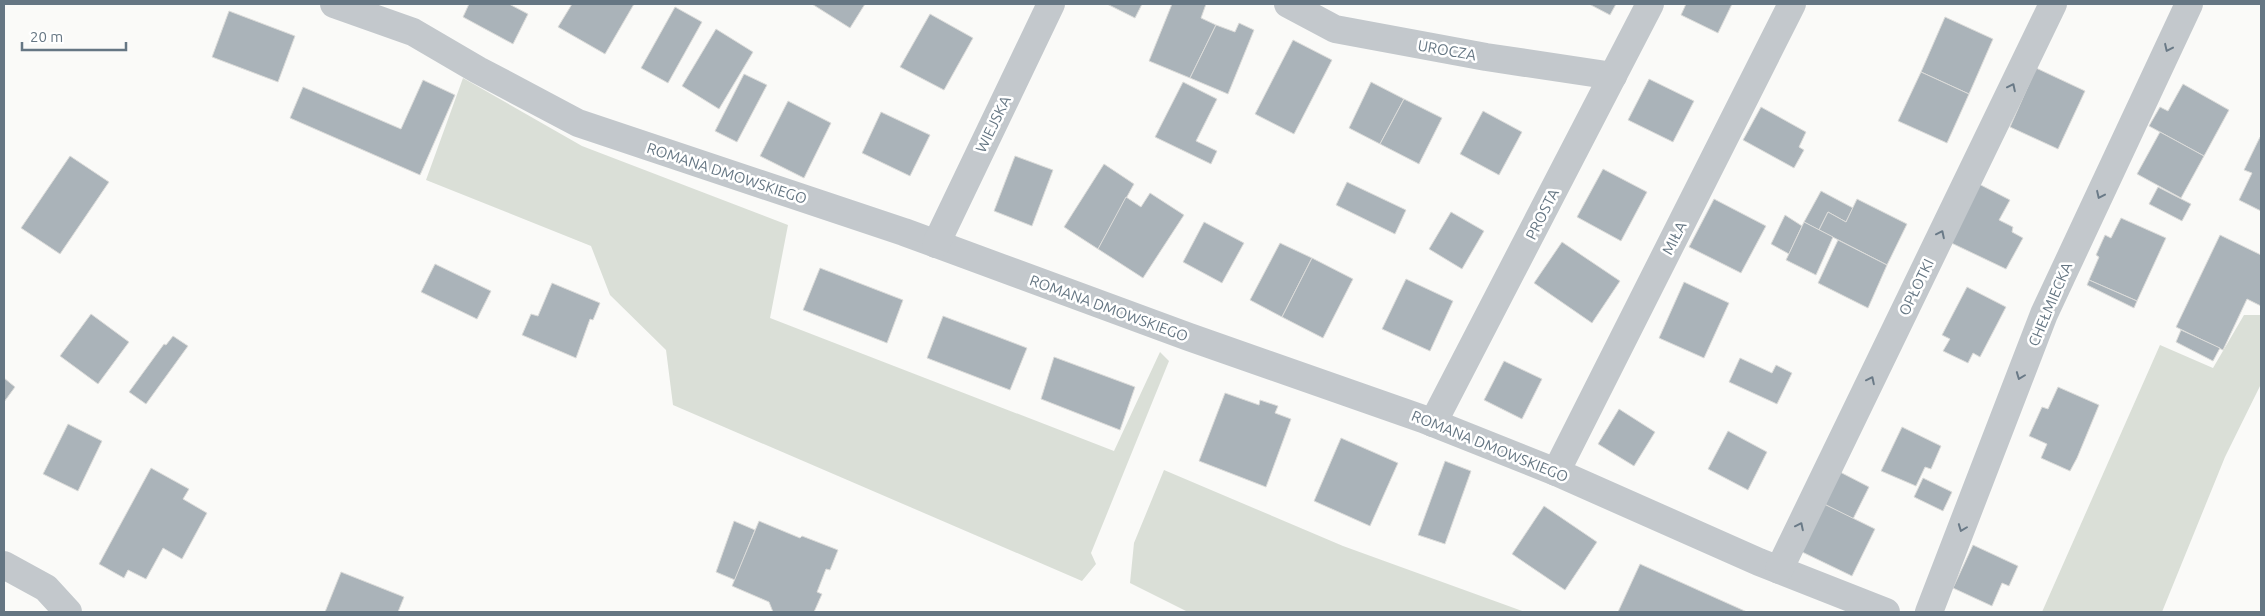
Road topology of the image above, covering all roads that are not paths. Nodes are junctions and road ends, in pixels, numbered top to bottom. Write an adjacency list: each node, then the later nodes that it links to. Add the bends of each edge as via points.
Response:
1 (334, 4): 9 (street, ROMANA DMOWSKIEGO, via 413,32 578,123)
2 (1051, 4): 9 (street, WIEJSKA)
3 (1288, 4): 8 (street, UROCZA, via 1336,29 1486,57)
4 (1650, 4): 8 (street, PROSTA)
5 (1792, 4): 11 (street, MIŁA)
6 (2052, 4): 13 (street, OPŁOTKI, one-way to 6)
7 (2189, 4): 16 (street, CHEŁMIECKA, one-way to 16, via 2044,314)
8 (1613, 76): 10 (street, PROSTA)
9 (936, 244): 10 (street, ROMANA DMOWSKIEGO)
10 (1433, 423): 11 (street, ROMANA DMOWSKIEGO)
11 (1556, 472): 13 (street, ROMANA DMOWSKIEGO)
12 (4, 565): 14 (street, via 46,588)
13 (1779, 570): 15 (street, ROMANA DMOWSKIEGO)
14 (68, 612)
15 (1886, 612)
16 (1929, 612)

